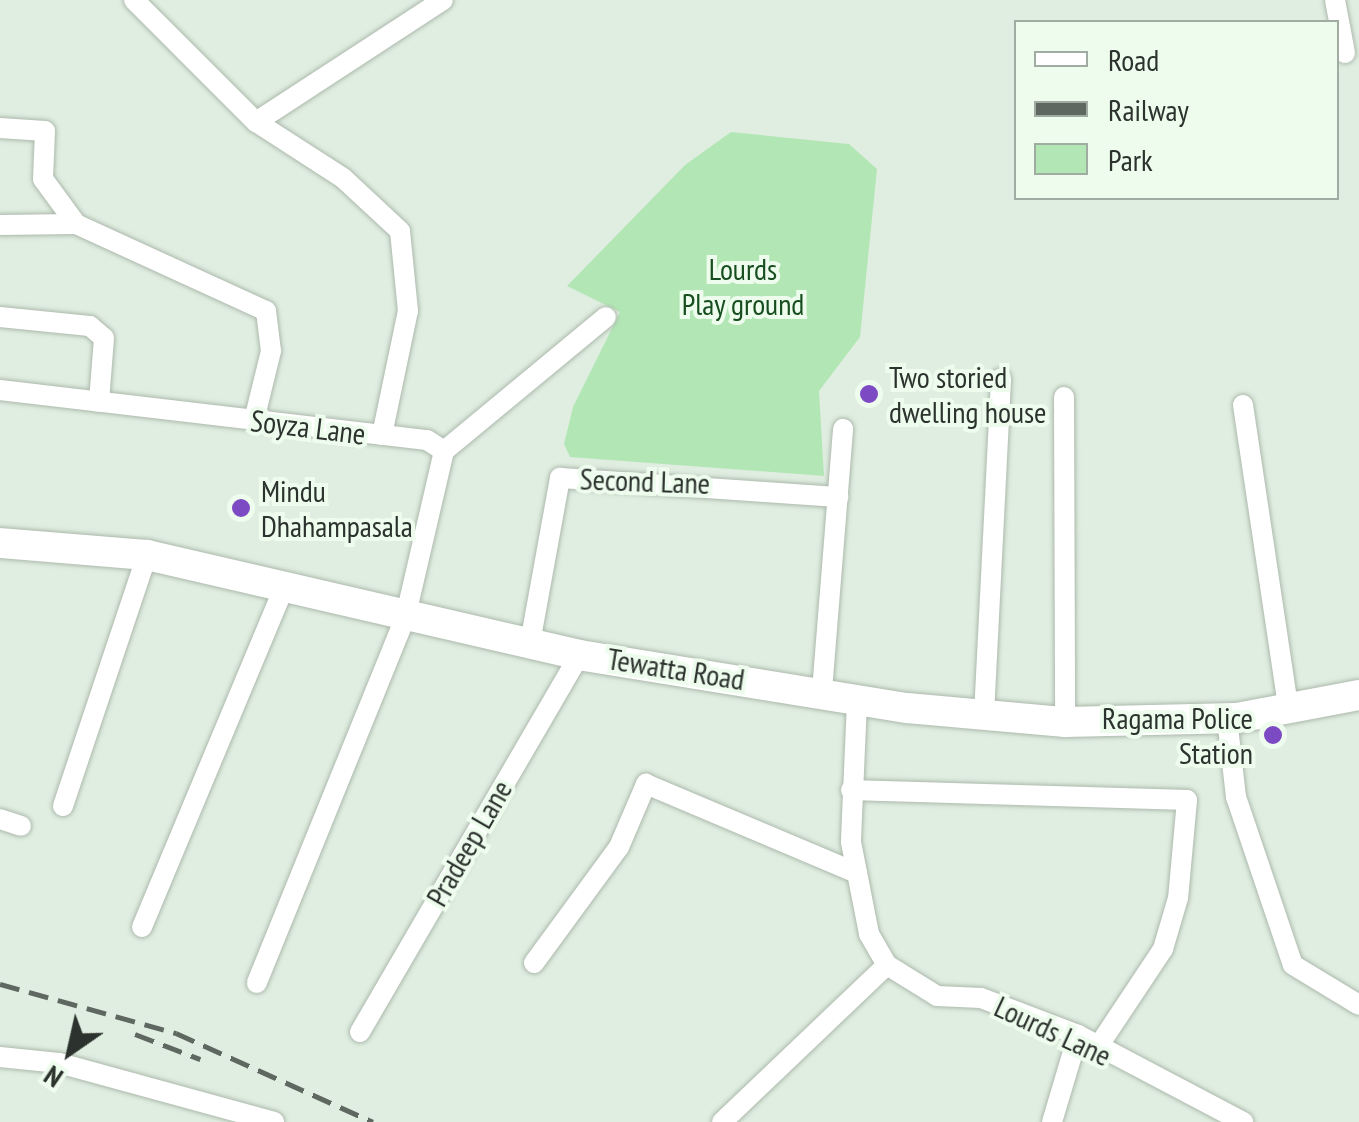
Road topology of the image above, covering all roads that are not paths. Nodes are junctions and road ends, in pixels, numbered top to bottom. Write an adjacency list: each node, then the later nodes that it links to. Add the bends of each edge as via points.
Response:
1 (134, 0): 5 (street)
2 (443, 0): 5 (street)
3 (1335, 0): 4 (street)
4 (1347, 52)
5 (256, 122): 18 (street, via 343,178 400,231 408,310)
6 (0, 128): 8 (street, via 45,131 43,179)
7 (0, 224): 8 (street)
8 (76, 224): 16 (street, via 266,310 271,352)
9 (0, 317): 14 (street, via 90,326 104,338)
10 (606, 317): 19 (street)
11 (1002, 378): 31 (street)
12 (0, 390): 14 (street, Soyza Lane)
13 (1064, 397): 33 (street)
14 (99, 402): 16 (street, Soyza Lane)
15 (1244, 405): 30 (street)
16 (254, 420): 18 (street, Soyza Lane)
17 (844, 430): 20 (street)
18 (382, 436): 19 (street, Soyza Lane)
19 (444, 451): 24 (street)
20 (838, 496): 25 (street, Second Lane, via 560,478); 27 (street)
21 (0, 543): 22 (main road, Tewatta Road)
22 (147, 555): 23 (main road, Tewatta Road); 35 (street)
23 (285, 585): 24 (main road, Tewatta Road); 39 (street)
24 (405, 618): 25 (main road, Tewatta Road); 42 (street)
25 (530, 642): 26 (main road, Tewatta Road)
26 (579, 655): 27 (main road, Tewatta Road); 44 (street, Pradeep Lane)
27 (822, 691): 29 (main road, Tewatta Road)
28 (1359, 695): 30 (main road, Tewatta Road)
29 (857, 702): 31 (main road, Tewatta Road); 34 (street)
30 (1289, 712): 32 (main road, Tewatta Road)
31 (984, 715): 33 (main road, Tewatta Road)
32 (1228, 718): 33 (main road, Tewatta Road); 43 (street, via 1236,796 1293,964)
33 (1064, 722)
34 (850, 790): 38 (street); 46 (street, via 1187,800 1178,898 1162,950)
35 (64, 806)
36 (0, 819): 37 (street)
37 (21, 826)
38 (857, 873): 40 (street, via 646,784 619,847); 41 (street, via 869,934)
39 (142, 927)
40 (534, 963)
41 (887, 966): 45 (street, Lourds Lane, via 937,996 981,998); 49 (street)
42 (257, 982)
43 (1359, 1005)
44 (360, 1032)
45 (1078, 1036): 46 (street, Lourds Lane); 50 (street)
46 (1098, 1047): 51 (street, Lourds Lane)
47 (0, 1057): 48 (street, via 59,1063)
48 (274, 1122)
49 (722, 1122)
50 (1052, 1122)
51 (1243, 1122)

